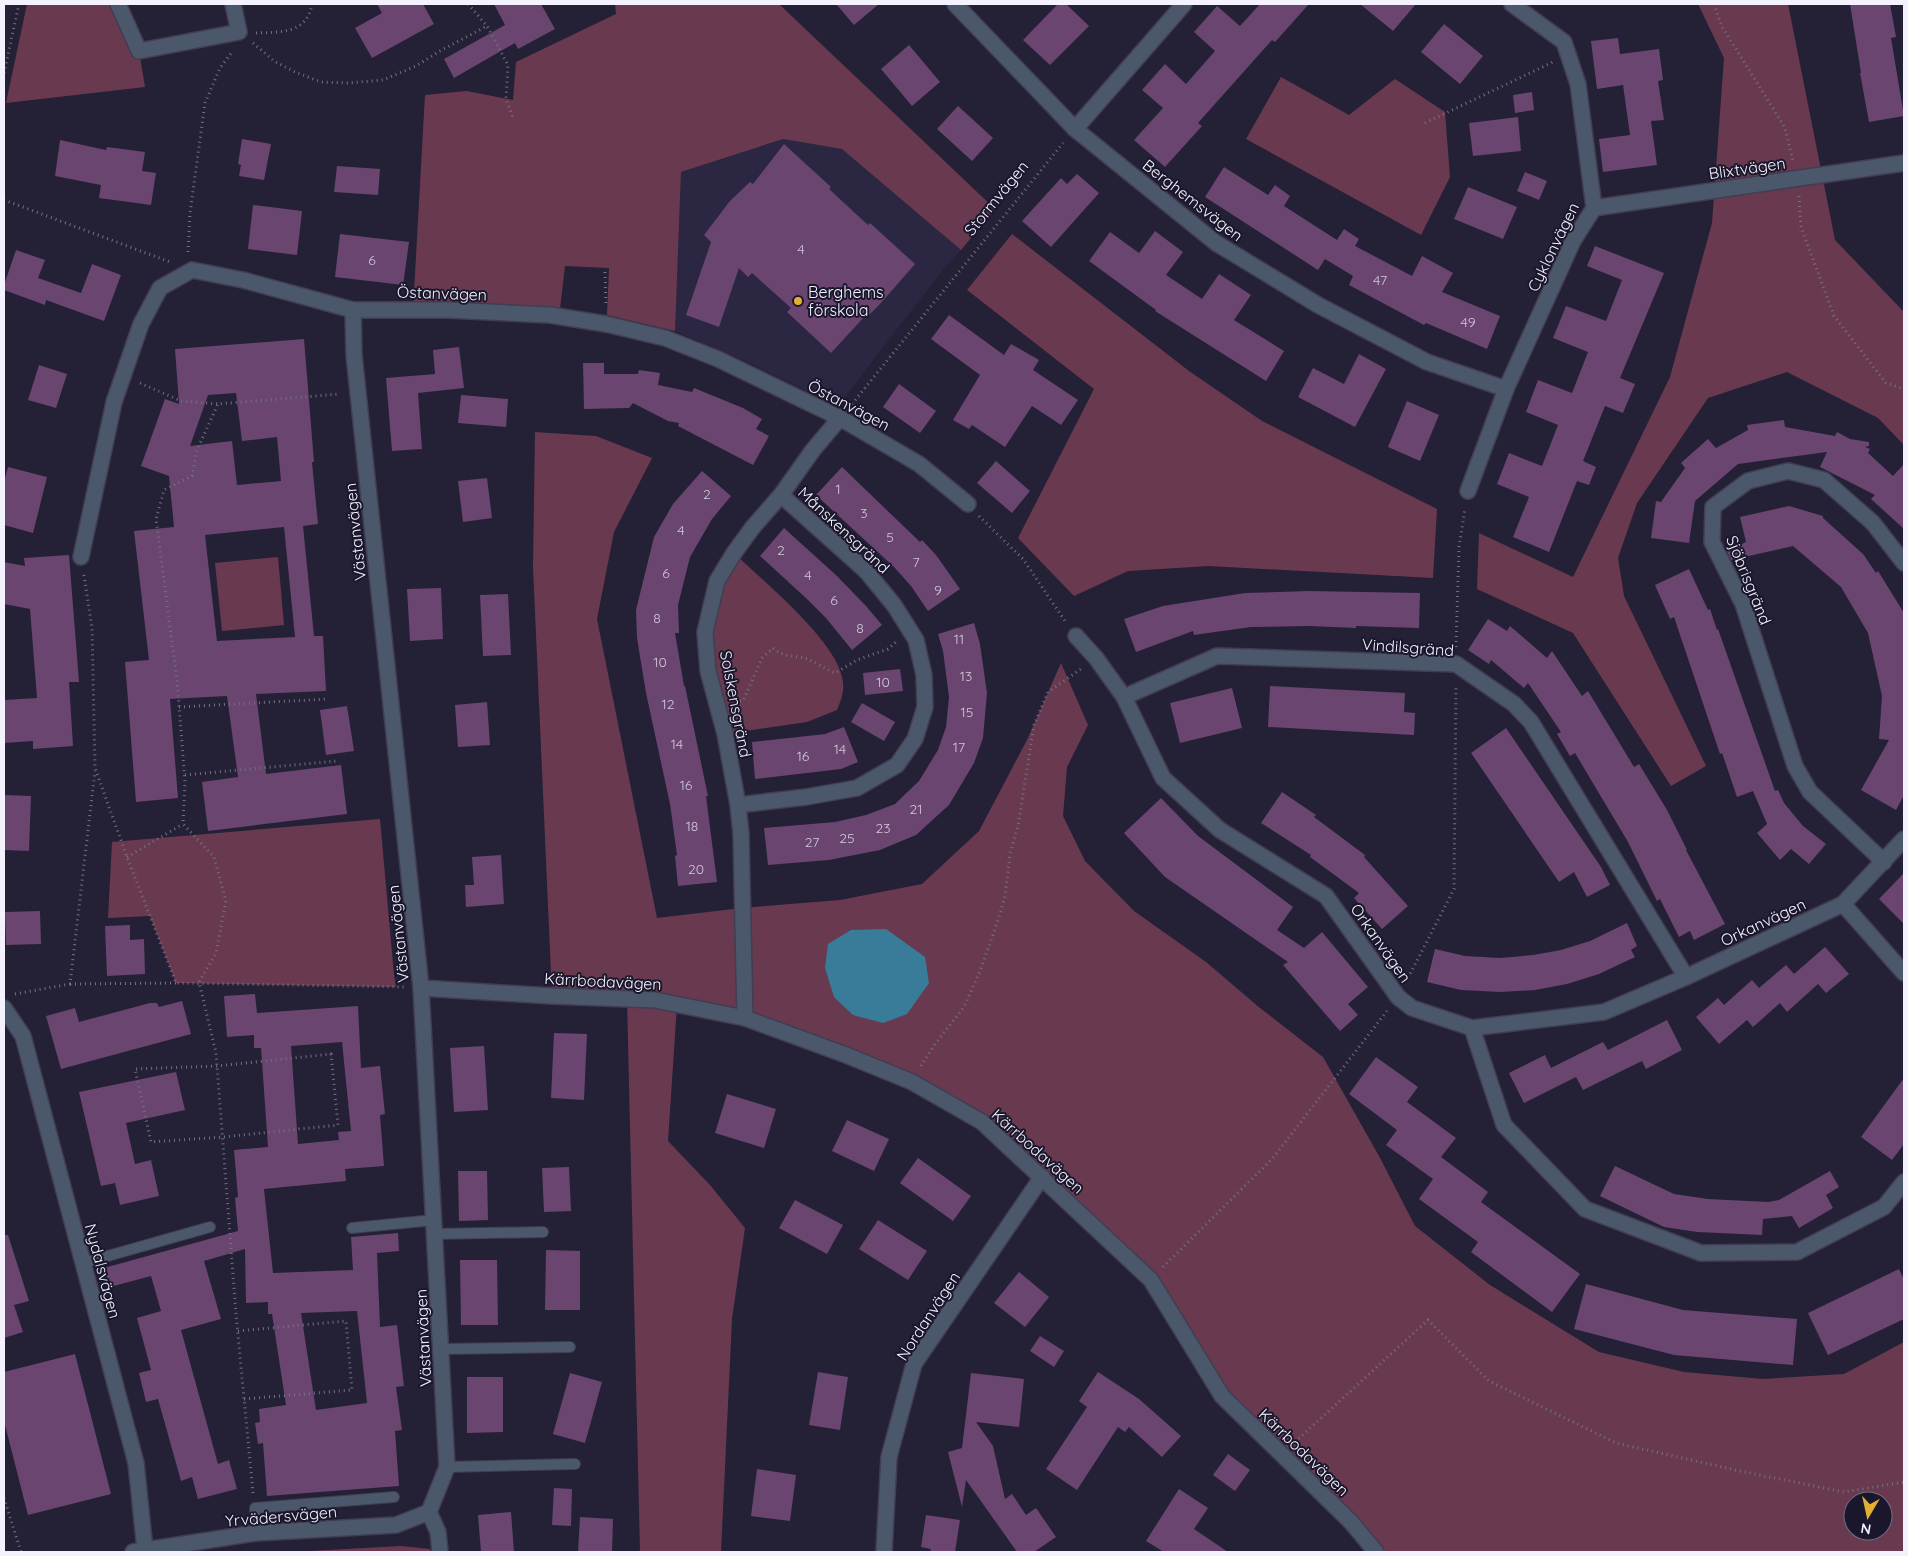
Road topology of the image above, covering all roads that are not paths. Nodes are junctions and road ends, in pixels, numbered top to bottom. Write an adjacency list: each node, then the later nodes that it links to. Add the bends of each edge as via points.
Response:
1 (118, 4): 2 (street, via 140,52 240,32)
2 (233, 4)
3 (956, 4): 6 (street, Berghemsvägen)
4 (1184, 4): 6 (street)
5 (1512, 4): 8 (street, Cyklonvägen, via 1564,42 1578,84)
6 (1075, 129): 10 (street, Berghemsvägen, via 1216,243 1309,300 1427,362)
7 (1904, 163): 8 (street, Blixtvägen)
8 (1594, 208): 10 (street, Cyklonvägen, via 1573,241)
9 (353, 310): 11 (street, Östanvägen, via 550,315 606,324 665,338 718,359); 15 (street, Östanvägen, via 243,280 192,270 160,288 141,324 114,402); 25 (street, Västanvägen, via 354,355)
10 (1506, 390): 12 (street, Cyklonvägen)
11 (840, 418): 13 (street, Solskensgränd); 14 (street, Östanvägen, via 919,464)
12 (1468, 491)
13 (781, 495): 19 (street, Solskensgränd, via 753,527 717,581 705,632 708,671); 19 (street, Månskensgränd, via 866,571 894,604 916,640 924,674 925,707 915,739 897,765 856,788)
14 (968, 504)
15 (81, 557)
16 (1904, 563): 21 (street, Sjöbrisgränd, via 1874,523 1824,480 1788,471 1748,481 1713,507 1712,542 1742,604 1795,766 1810,792)
17 (1076, 636): 18 (street, Orkanvägen)
18 (1124, 697): 24 (street, Vindilsgränd, via 1217,656 1456,664 1514,704 1532,722); 28 (street, Orkanvägen, via 1163,778 1220,830 1326,896 1398,997 1412,1008)
19 (738, 805): 27 (street, Solskensgränd)
20 (1904, 839): 21 (street)
21 (1884, 862): 22 (street)
22 (1843, 904): 23 (street); 24 (street, Orkanvägen)
23 (1904, 973)
24 (1686, 977): 28 (street, Orkanvägen, via 1604,1012)
25 (421, 988): 27 (street, Kärrbodavägen, via 655,1000); 32 (street, Västanvägen)
26 (4, 1008): 35 (street, Nydalsvägen, via 23,1036)
27 (745, 1018): 29 (street, Kärrbodavägen, via 846,1054 912,1082 982,1122)
28 (1472, 1028): 30 (street, via 1504,1124 1585,1209 1701,1253 1797,1252 1884,1206)
29 (1042, 1177): 45 (street, Nordanvägen, via 914,1364 889,1457); 46 (street, Kärrbodavägen, via 1151,1280 1222,1396 1351,1522)
30 (1904, 1182)
31 (210, 1227): 35 (lane)
32 (434, 1227): 33 (lane); 34 (lane); 37 (street, Västanvägen)
33 (352, 1228)
34 (543, 1232)
35 (83, 1263): 43 (street, Nydalsvägen, via 136,1463)
36 (570, 1347): 37 (lane)
37 (442, 1349): 39 (street, Västanvägen)
38 (575, 1464): 39 (lane)
39 (447, 1467): 41 (street, Västanvägen)
40 (394, 1498): 42 (lane, via 255,1508)
41 (430, 1512): 42 (street, Yrvädersvägen, via 396,1525); 44 (street, via 438,1532)
42 (256, 1534): 43 (street, Yrvädersvägen)
43 (139, 1551)
44 (440, 1552)
45 (884, 1552)
46 (1376, 1552)

